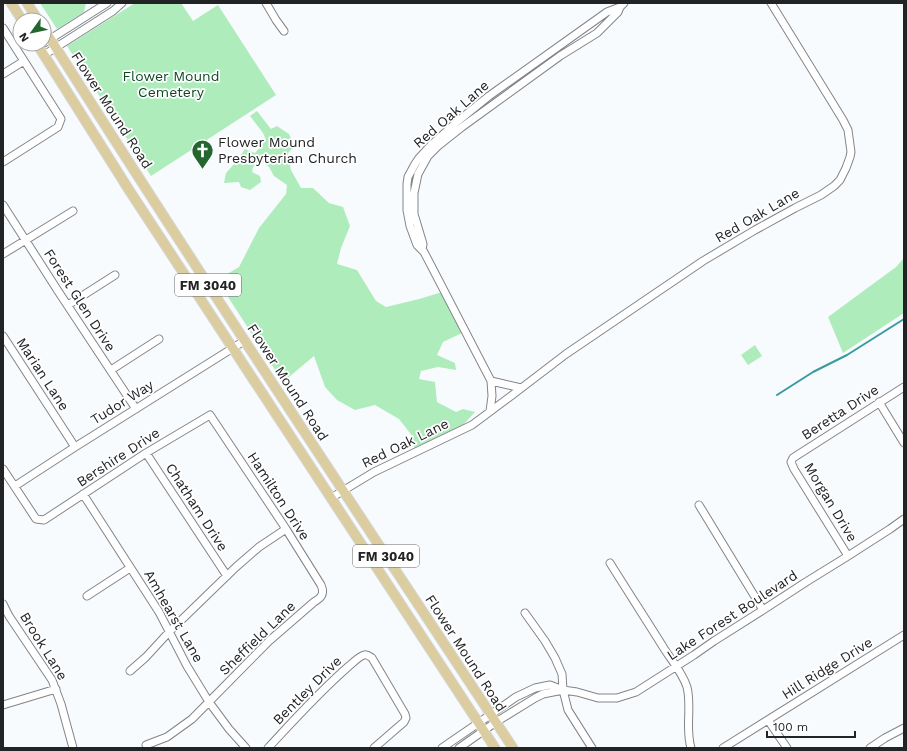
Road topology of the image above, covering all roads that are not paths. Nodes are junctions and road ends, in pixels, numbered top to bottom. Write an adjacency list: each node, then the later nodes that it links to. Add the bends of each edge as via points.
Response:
1 (12, 3): 8 (main road)
2 (27, 3): 9 (main road)
3 (106, 3): 12 (street)
4 (122, 3): 14 (street)
5 (266, 3): 11 (street)
6 (771, 3): 36 (street, Red Oak Lane, via 848,130 851,152 840,180 821,195 703,261 566,354)
7 (622, 5): 25 (street, Red Oak Lane, via 597,33 560,56 462,127 428,156 418,174 414,193 414,214 423,244); 25 (street, Red Oak Lane, via 607,12 489,96 419,158 408,177 406,202 410,226)
8 (17, 12)
9 (33, 12)
10 (3, 28): 17 (street)
11 (284, 31)
12 (52, 37)
13 (52, 47): 14 (main road, Flower Mound Road / FM 3040)
14 (56, 48): 16 (street); 20 (main road, Flower Mound Road / FM 3040)
15 (44, 52): 16 (main road, Flower Mound Road / FM 3040)
16 (44, 55): 21 (main road, Flower Mound Road / FM 3040)
17 (24, 60): 18 (street); 19 (street, via 61,118 58,127)
18 (3, 74)
19 (3, 162)
20 (142, 182): 21 (main road); 31 (main road, Flower Mound Road / FM 3040)
21 (129, 190): 32 (main road, Flower Mound Road / FM 3040)
22 (3, 205): 24 (street, Forest Glen Drive)
23 (73, 210): 24 (street)
24 (25, 240): 26 (street); 28 (street, Forest Glen Drive)
25 (422, 250): 34 (street, Red Oak Lane)
26 (3, 254)
27 (115, 275): 28 (street)
28 (68, 305): 33 (street, Forest Glen Drive)
29 (3, 336): 42 (street, Marian Lane)
30 (159, 339): 33 (street)
31 (244, 341): 32 (street, Tudor Way); 47 (main road, Flower Mound Road / FM 3040)
32 (232, 348): 38 (street, Tudor Way); 49 (main road, Flower Mound Road / FM 3040)
33 (110, 370): 38 (street, Forest Glen Drive)
34 (491, 381): 36 (street); 39 (street, Red Oak Lane)
35 (904, 387): 37 (street, Beretta Drive)
36 (521, 388): 39 (street, Red Oak Lane)
37 (879, 402): 41 (street); 44 (street, Beretta Drive, via 793,458)
38 (136, 409): 42 (street, Tudor Way)
39 (490, 411): 47 (street, Red Oak Lane, via 472,424)
40 (210, 415): 43 (street, Bershire Drive); 52 (street, Hamilton Drive)
41 (904, 443)
42 (75, 447): 46 (street, Tudor Way)
43 (146, 453): 48 (street, Bershire Drive); 56 (street, Chatham Drive)
44 (791, 462): 53 (street, Morgan Drive)
45 (3, 469): 46 (street)
46 (14, 486): 48 (street, Bershire Drive, via 39,520 44,520)
47 (342, 490): 49 (street, Red Oak Lane); 71 (main road, Flower Mound Road / FM 3040)
48 (84, 494): 55 (street, Amhearst Lane)
49 (331, 498): 73 (main road, Flower Mound Road / FM 3040)
50 (699, 505): 60 (street)
51 (903, 522): 53 (street, Lake Forest Boulevard)
52 (286, 529): 56 (street, via 259,547); 57 (street, Hamilton Drive, via 321,585)
53 (848, 556): 60 (street, Lake Forest Boulevard)
54 (610, 563): 65 (street)
55 (130, 568): 58 (street); 63 (street, Amhearst Lane)
56 (227, 576): 63 (street)
57 (323, 593): 69 (street, Sheffield Lane, via 269,641)
58 (87, 596)
59 (3, 604): 62 (street, Brook Lane)
60 (763, 610): 65 (street, Lake Forest Boulevard)
61 (525, 613): 68 (street, via 555,658 562,674)
62 (6, 617): 67 (street, Brook Lane)
63 (169, 632): 66 (street); 69 (street, Amhearst Lane)
64 (904, 635): 72 (street, Hill Ridge Drive)
65 (676, 667): 68 (street, Lake Forest Boulevard, via 636,692 616,698 598,698); 87 (street, via 687,687 688,735)
66 (130, 671)
67 (56, 689): 70 (street); 78 (street, Brook Lane)
68 (563, 690): 71 (street, Lake Forest Boulevard, via 550,685 534,688); 74 (street, Lake Forest Boulevard, via 543,694); 86 (street, via 568,710)
69 (209, 702): 77 (street, Sheffield Lane, via 174,733); 79 (street, Amhearst Lane)
70 (3, 705)
71 (490, 714): 73 (street, Lake Forest Boulevard); 74 (main road, Flower Mound Road / FM 3040)
72 (768, 720): 88 (street, Hill Ridge Drive); 89 (street)
73 (478, 722): 76 (main road, Flower Mound Road / FM 3040); 82 (street, Lake Forest Boulevard)
74 (496, 722): 76 (street, Lake Forest Boulevard); 85 (main road, Flower Mound Road / FM 3040)
75 (904, 728): 90 (street)
76 (484, 730): 83 (street, Lake Forest Boulevard); 84 (main road, Flower Mound Road / FM 3040)
77 (146, 745)
78 (73, 748)
79 (246, 748)
80 (268, 748): 81 (street, Bentley Drive, via 338,675 363,655 372,658 406,718)
81 (374, 748)
82 (442, 748)
83 (459, 748)
84 (495, 748)
85 (512, 748)
86 (592, 748)
87 (691, 748)
88 (723, 748)
89 (787, 748)
90 (870, 748)

